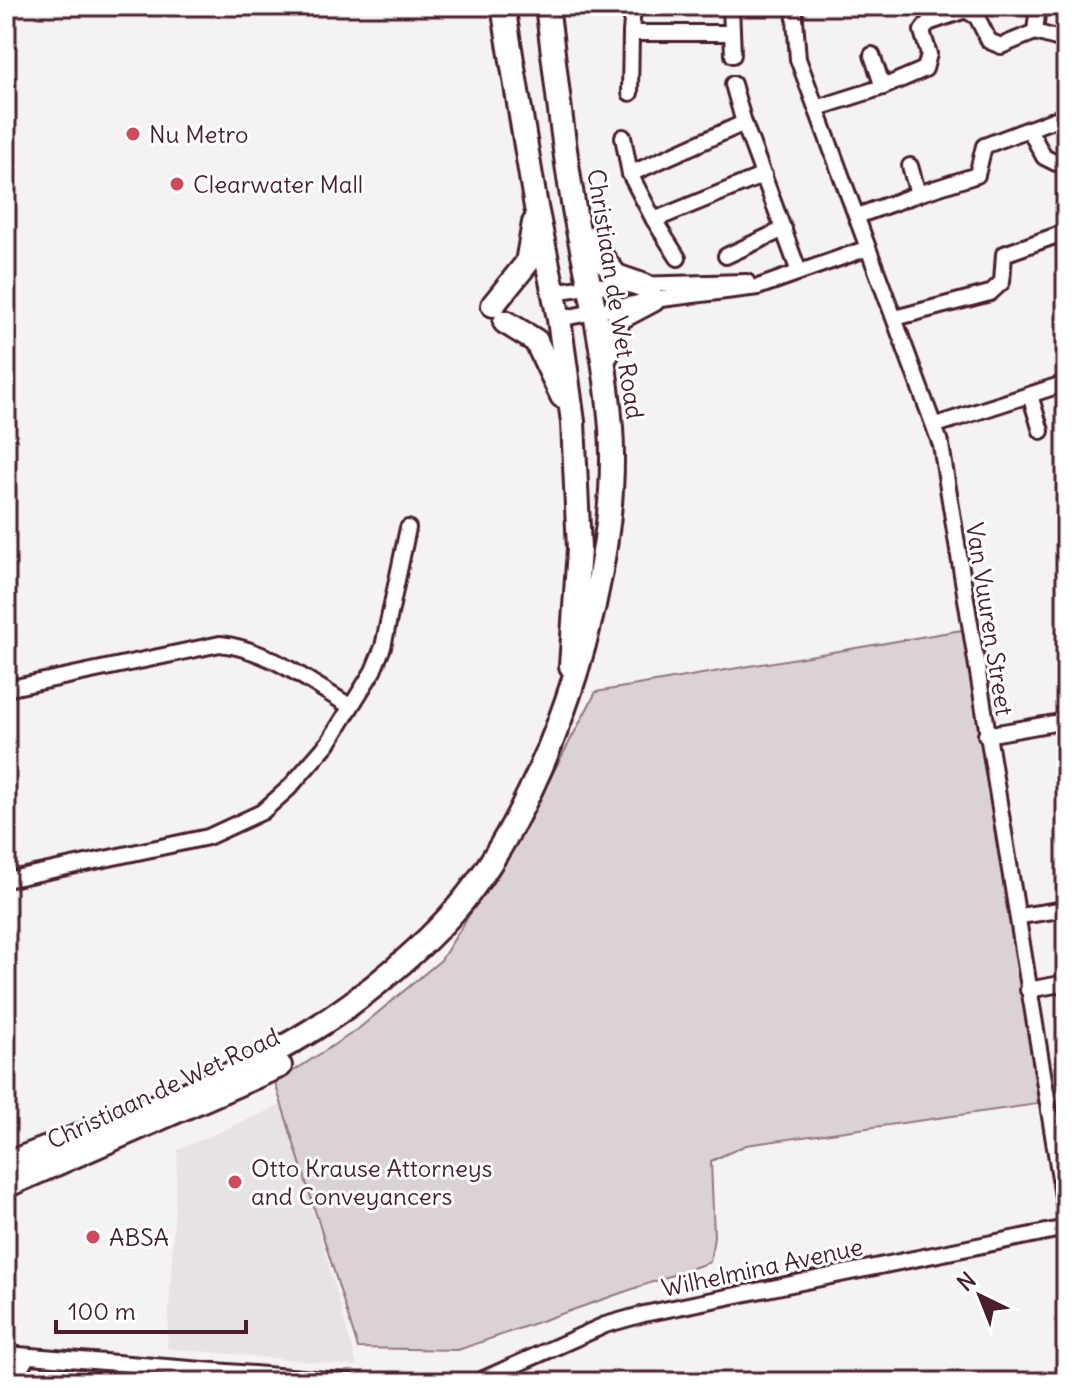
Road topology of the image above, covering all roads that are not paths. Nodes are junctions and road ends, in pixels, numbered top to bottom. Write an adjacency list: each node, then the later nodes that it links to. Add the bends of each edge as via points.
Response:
1 (503, 6): 26 (main road, Christiaan de Wet Road)
2 (547, 6): 29 (main road, Christiaan de Wet Road)
3 (633, 6): 8 (street)
4 (731, 6): 9 (street)
5 (794, 6): 16 (street, Van Vuuren Street, via 796,50)
6 (1038, 6): 7 (street)
7 (1035, 32): 10 (street); 14 (street, via 1010,45 994,45 972,12 958,11 924,27 929,54 925,69)
8 (631, 33): 9 (street); 15 (street)
9 (730, 33): 11 (street)
10 (1063, 40)
11 (733, 55)
12 (872, 55): 14 (street)
13 (733, 84): 18 (street)
14 (883, 87): 16 (street)
15 (630, 93)
16 (817, 108): 27 (street, Van Vuuren Street)
17 (1066, 115): 19 (street)
18 (744, 123): 23 (street); 24 (street)
19 (1029, 129): 21 (street, via 1044,157); 25 (street, via 984,146 977,175)
20 (623, 137): 23 (street)
21 (1056, 163)
22 (910, 166): 25 (street)
23 (630, 174): 28 (street)
24 (764, 175): 28 (street); 30 (street)
25 (918, 194): 27 (street)
26 (536, 207): 37 (main road, Christiaan de Wet Road); 45 (main road, via 527,263 499,313 543,350)
27 (857, 216): 32 (street, Van Vuuren Street)
28 (654, 220): 34 (street)
29 (577, 224): 36 (main road, Christiaan de Wet Road); 38 (main road, via 609,269)
30 (784, 229): 33 (street); 35 (street)
31 (1066, 232): 40 (street, via 1004,254 1002,282 990,293)
32 (868, 248): 35 (street); 40 (street, Van Vuuren Street)
33 (726, 256)
34 (678, 258)
35 (799, 272): 38 (street, via 738,291)
36 (592, 286): 37 (street); 38 (street); 39 (main road, Christiaan de Wet Road)
37 (554, 292): 41 (main road, Christiaan de Wet Road)
38 (649, 293): 39 (street); 42 (main road, via 614,325)
39 (596, 310): 41 (street); 42 (main road, Christiaan de Wet Road)
40 (895, 318): 46 (street, Van Vuuren Street)
41 (559, 319): 45 (main road, Christiaan de Wet Road)
42 (604, 371): 49 (main road, Christiaan de Wet Road, via 611,431 606,548 585,648)
43 (1066, 383): 44 (street)
44 (1030, 395): 46 (street); 47 (street)
45 (573, 422): 49 (main road, Christiaan de Wet Road, via 579,549)
46 (936, 425): 53 (street, Van Vuuren Street)
47 (1041, 431)
48 (408, 528): 51 (street, via 383,647)
49 (570, 683): 57 (main road, Christiaan de Wet Road, via 510,826 486,869)
50 (6, 689): 51 (street, via 220,644 268,657)
51 (350, 706): 54 (street, via 329,742 262,812 208,837)
52 (1060, 722): 53 (street)
53 (986, 735): 56 (street, Van Vuuren Street)
54 (6, 880)
55 (1066, 909): 56 (street)
56 (1020, 916): 59 (street, Van Vuuren Street)
57 (439, 928): 61 (main road, Christiaan de Wet Road, via 356,1000 275,1053); 62 (main road, Christiaan de Wet Road, via 428,949 399,980 336,1032 284,1064)
58 (1066, 983): 59 (street)
59 (1028, 990): 60 (street, Van Vuuren Street)
60 (1059, 1132): 63 (street, Van Vuuren Street)
61 (6, 1164)
62 (6, 1186)
63 (1066, 1215)
64 (1066, 1228): 70 (street, Wilhelmina Avenue, via 644,1314 605,1325)
65 (6, 1354): 66 (street)
66 (27, 1357): 67 (street); 68 (street)
67 (276, 1379): 69 (street)
68 (13, 1382)
69 (351, 1382)
70 (477, 1382)

